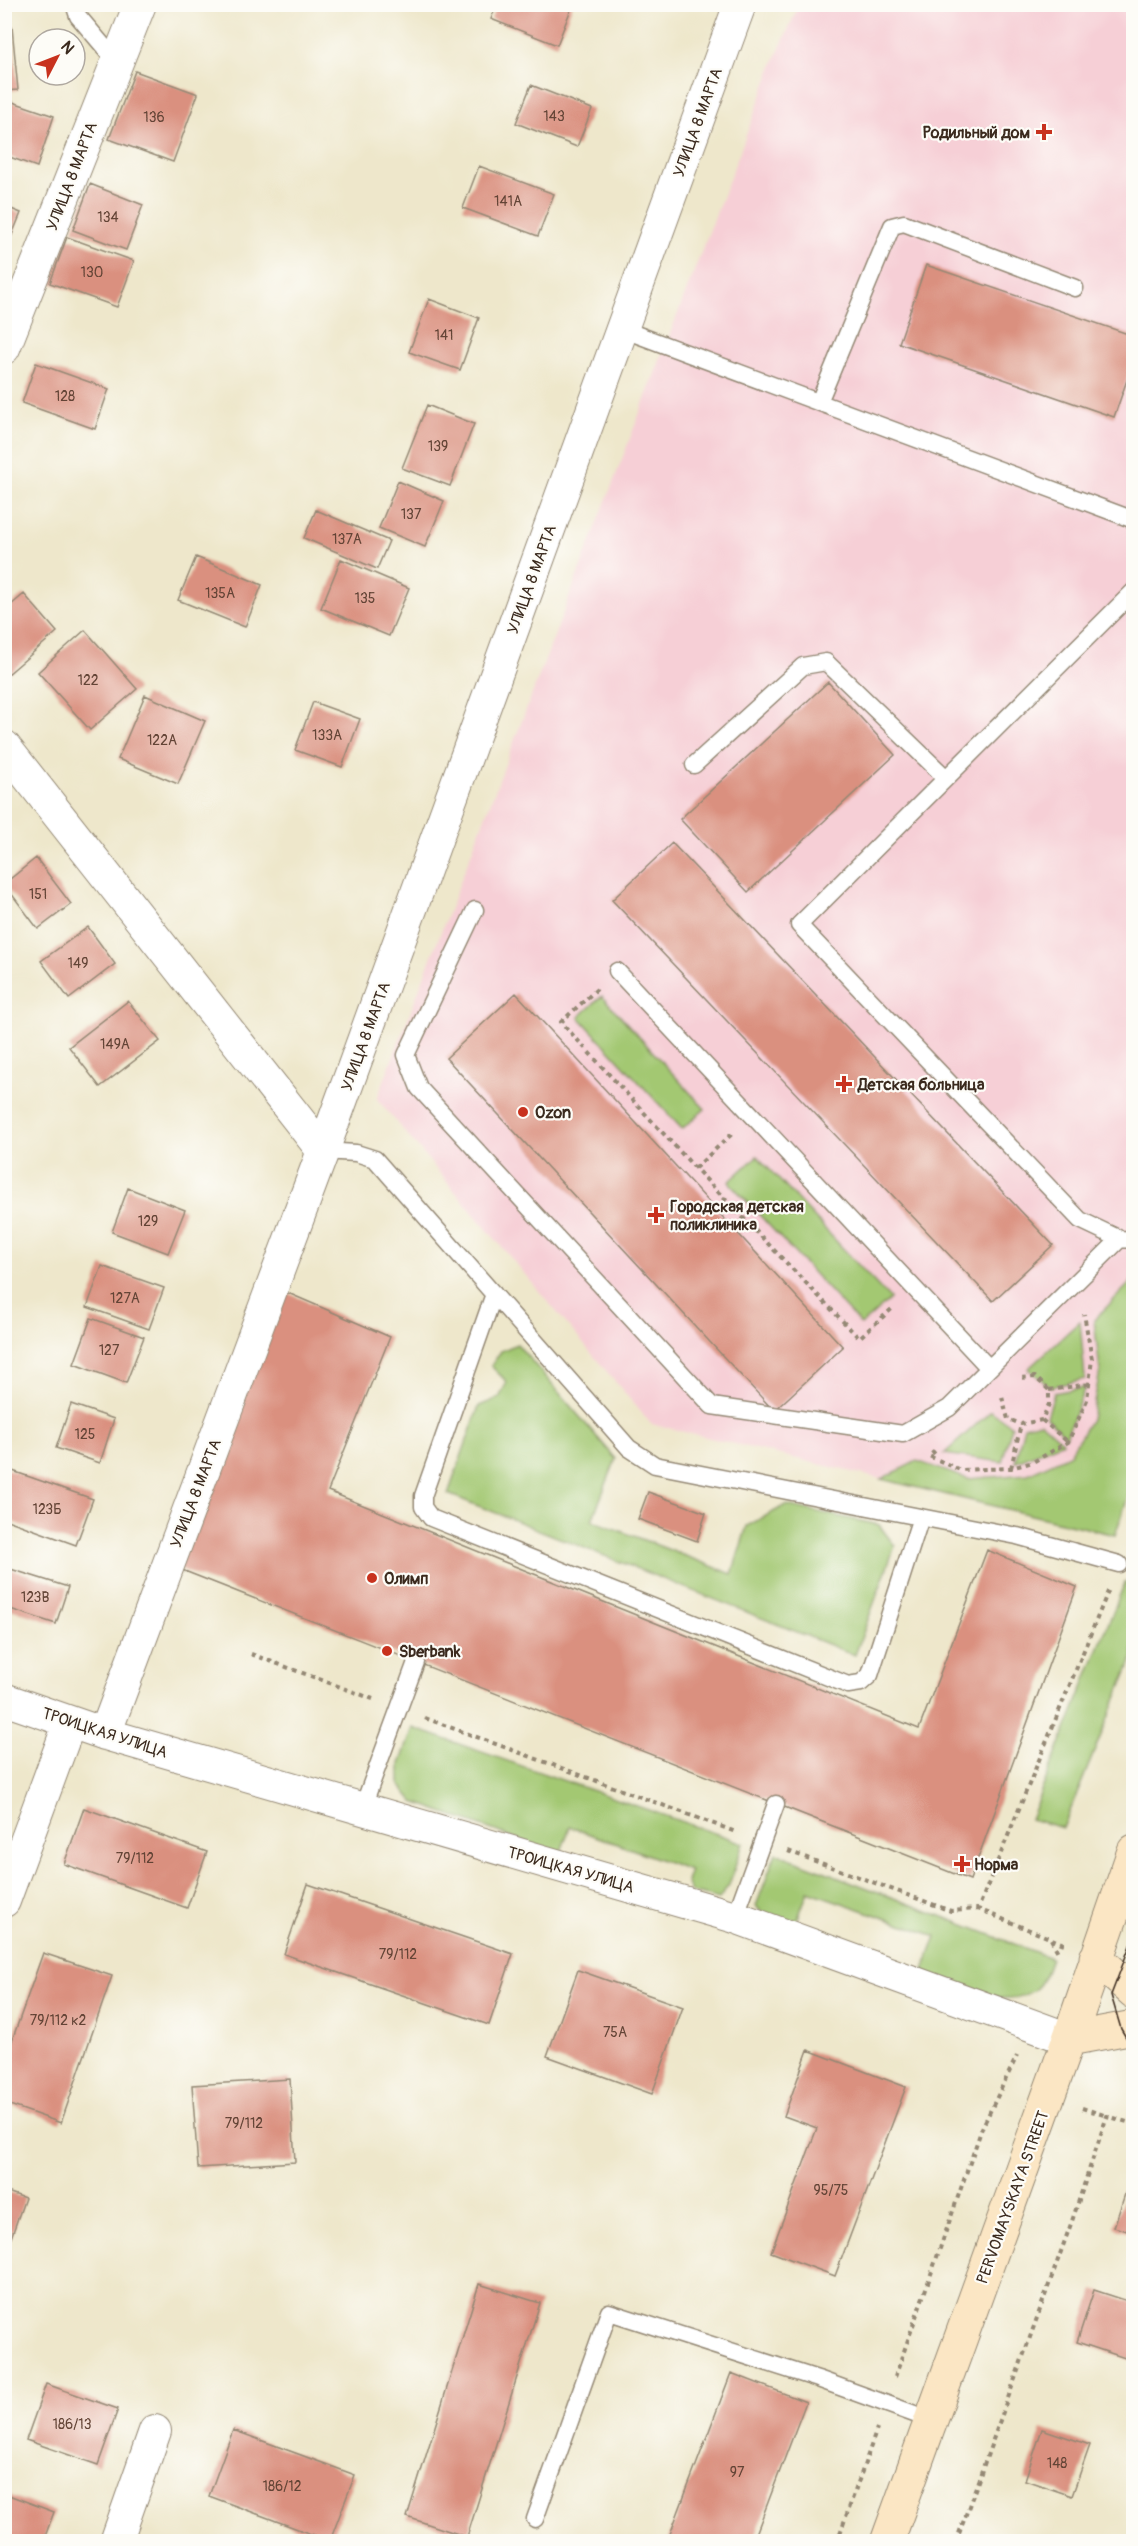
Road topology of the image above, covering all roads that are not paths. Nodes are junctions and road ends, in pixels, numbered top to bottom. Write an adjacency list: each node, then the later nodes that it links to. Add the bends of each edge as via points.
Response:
1 (74, 4): 4 (lane, via 78,16)
2 (140, 4): 4 (street, УЛИЦА 8 МАРТА)
3 (739, 7): 6 (street, УЛИЦА 8 МАРТА)
4 (116, 61): 7 (street, УЛИЦА 8 МАРТА)
5 (1075, 288): 8 (lane, via 904,223 892,226)
6 (622, 329): 8 (lane); 16 (street, УЛИЦА 8 МАРТА)
7 (4, 348)
8 (819, 402): 9 (lane)
9 (1134, 520)
10 (1134, 591): 13 (lane)
11 (4, 746): 16 (street)
12 (694, 765): 13 (lane, via 803,666 826,662)
13 (946, 778): 17 (lane, via 799,925 1080,1220)
14 (475, 910): 19 (lane, via 406,1055 419,1088 712,1406 903,1434 949,1408)
15 (617, 971): 19 (lane)
16 (323, 1151): 18 (lane, via 356,1153 375,1159); 25 (street, УЛИЦА 8 МАРТА)
17 (1127, 1240): 19 (lane)
18 (494, 1294): 20 (lane, via 629,1448 655,1465); 20 (lane, via 423,1496 423,1507 431,1518 463,1538 826,1684 848,1685 861,1683 870,1675)
19 (990, 1368)
20 (921, 1517): 21 (lane, via 1017,1536)
21 (1119, 1564)
22 (416, 1662): 27 (lane)
23 (4, 1700): 24 (street, ТРОИЦКАЯ УЛИЦА)
24 (70, 1722): 25 (street, ТРОИЦКАЯ УЛИЦА); 29 (street)
25 (105, 1734): 27 (street, ТРОИЦКАЯ УЛИЦА)
26 (776, 1804): 30 (lane)
27 (362, 1809): 30 (street, ТРОИЦКАЯ УЛИЦА)
28 (1134, 1851): 31 (main road, PERVOMAYSKAYA STREET)
29 (4, 1901)
30 (735, 1917): 34 (street, ТРОИЦКАЯ УЛИЦА)
31 (1096, 1958): 32 (main road); 34 (main road, PERVOMAYSKAYA STREET)
32 (1134, 1992)
33 (1134, 2027): 34 (main road, ТРОИЦКАЯ УЛИЦА)
34 (1069, 2039): 35 (main road, PERVOMAYSKAYA STREET)
35 (931, 2420): 37 (lane, via 609,2313); 39 (main road, PERVOMAYSKAYA STREET)
36 (155, 2431): 38 (street)
37 (535, 2519)
38 (116, 2541)
39 (887, 2541)

